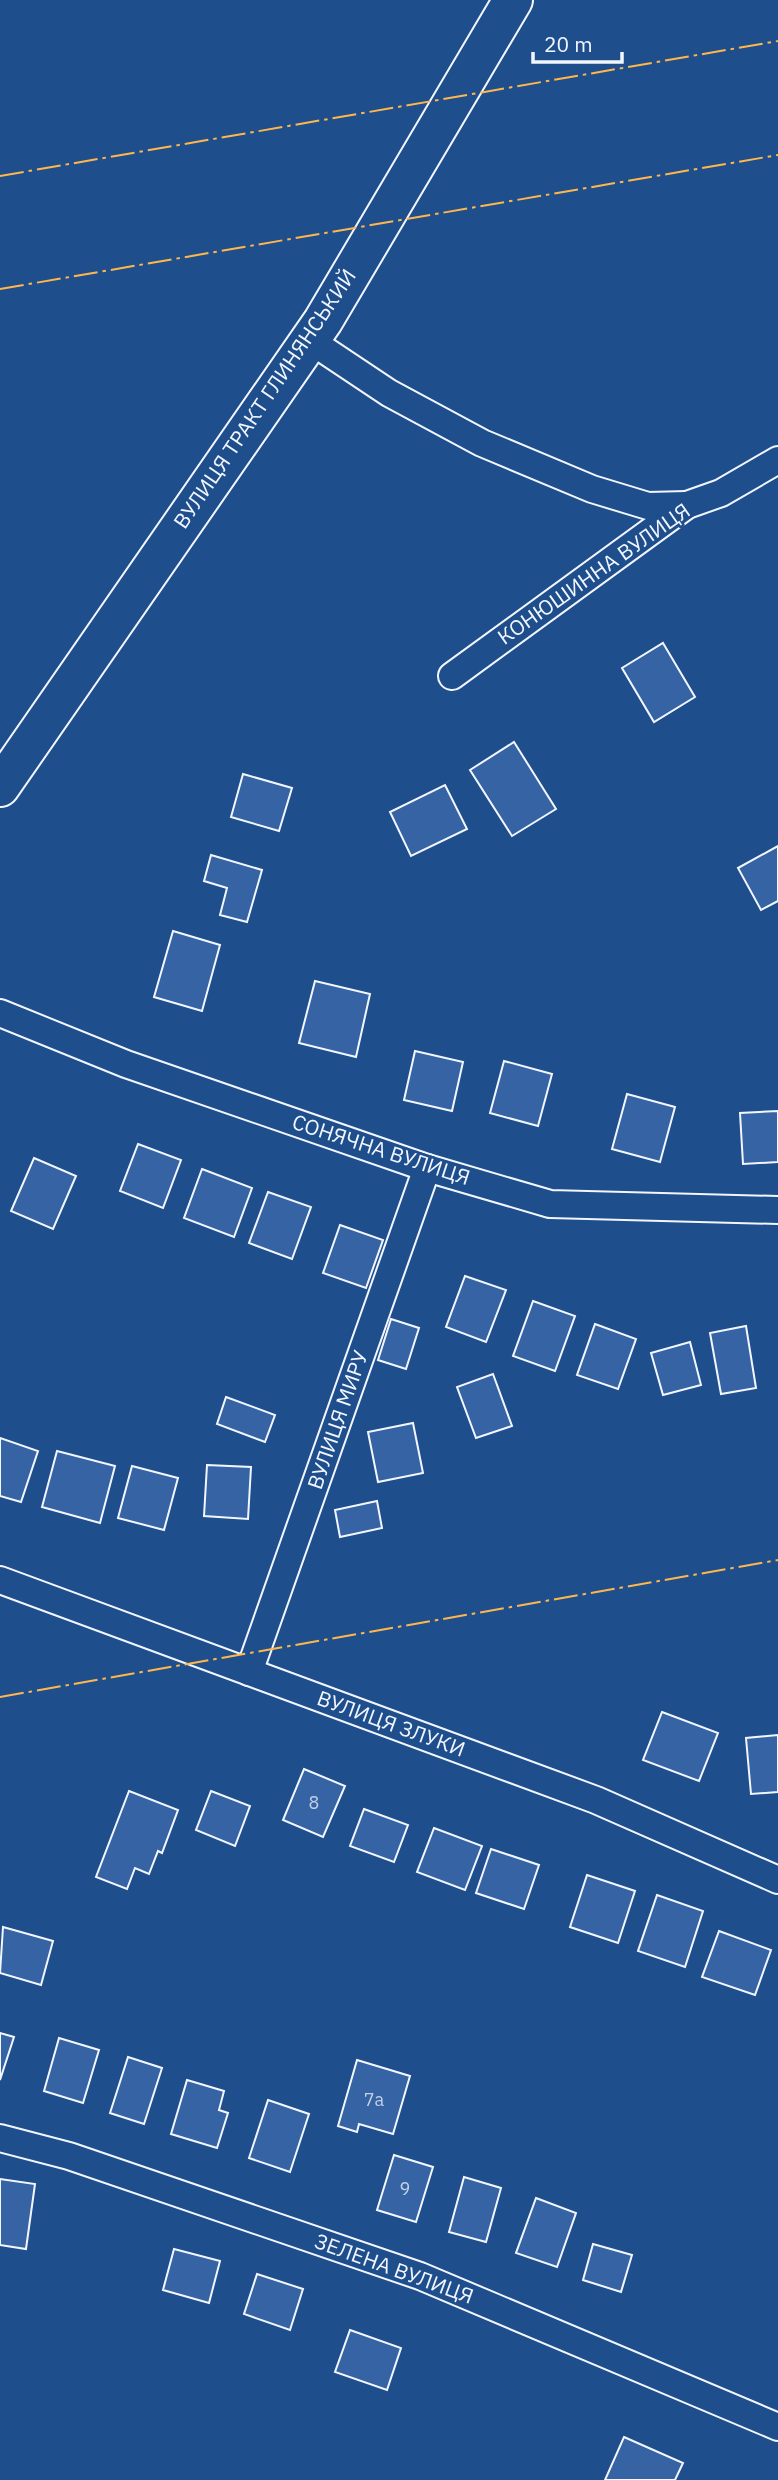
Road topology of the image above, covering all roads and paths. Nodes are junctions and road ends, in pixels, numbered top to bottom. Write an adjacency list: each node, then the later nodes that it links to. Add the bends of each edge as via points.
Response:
1 (513, 0): 2 (main road, ВУЛИЦЯ ТРАКТ ГЛИНЯНСЬКИЙ)
2 (308, 340): 4 (street, via 388,393 482,443 592,489 648,506); 6 (main road, ВУЛИЦЯ ТРАКТ ГЛИНЯНСЬКИЙ)
3 (778, 460): 4 (street, КОНЮШИННА ВУЛИЦЯ, via 720,493)
4 (687, 505): 5 (street, КОНЮШИННА ВУЛИЦЯ)
5 (452, 676)
6 (0, 787)
7 (0, 1013): 8 (street, СОНЯЧНА ВУЛИЦЯ, via 126,1064)
8 (427, 1168): 9 (street, СОНЯЧНА ВУЛИЦЯ, via 550,1204); 11 (street, ВУЛИЦЯ МИРУ)
9 (778, 1210)
10 (0, 1580): 11 (street, ВУЛИЦЯ ЗЛУКИ)
11 (249, 1672): 13 (street, ВУЛИЦЯ ЗЛУКИ, via 596,1800)
12 (778, 1858): 13 (street)
13 (744, 1865): 14 (street, ВУЛИЦЯ ЗЛУКИ)
14 (778, 1880)
15 (0, 2138): 16 (street, ЗЕЛЕНА ВУЛИЦЯ, via 69,2156 420,2276)
16 (778, 2427)

